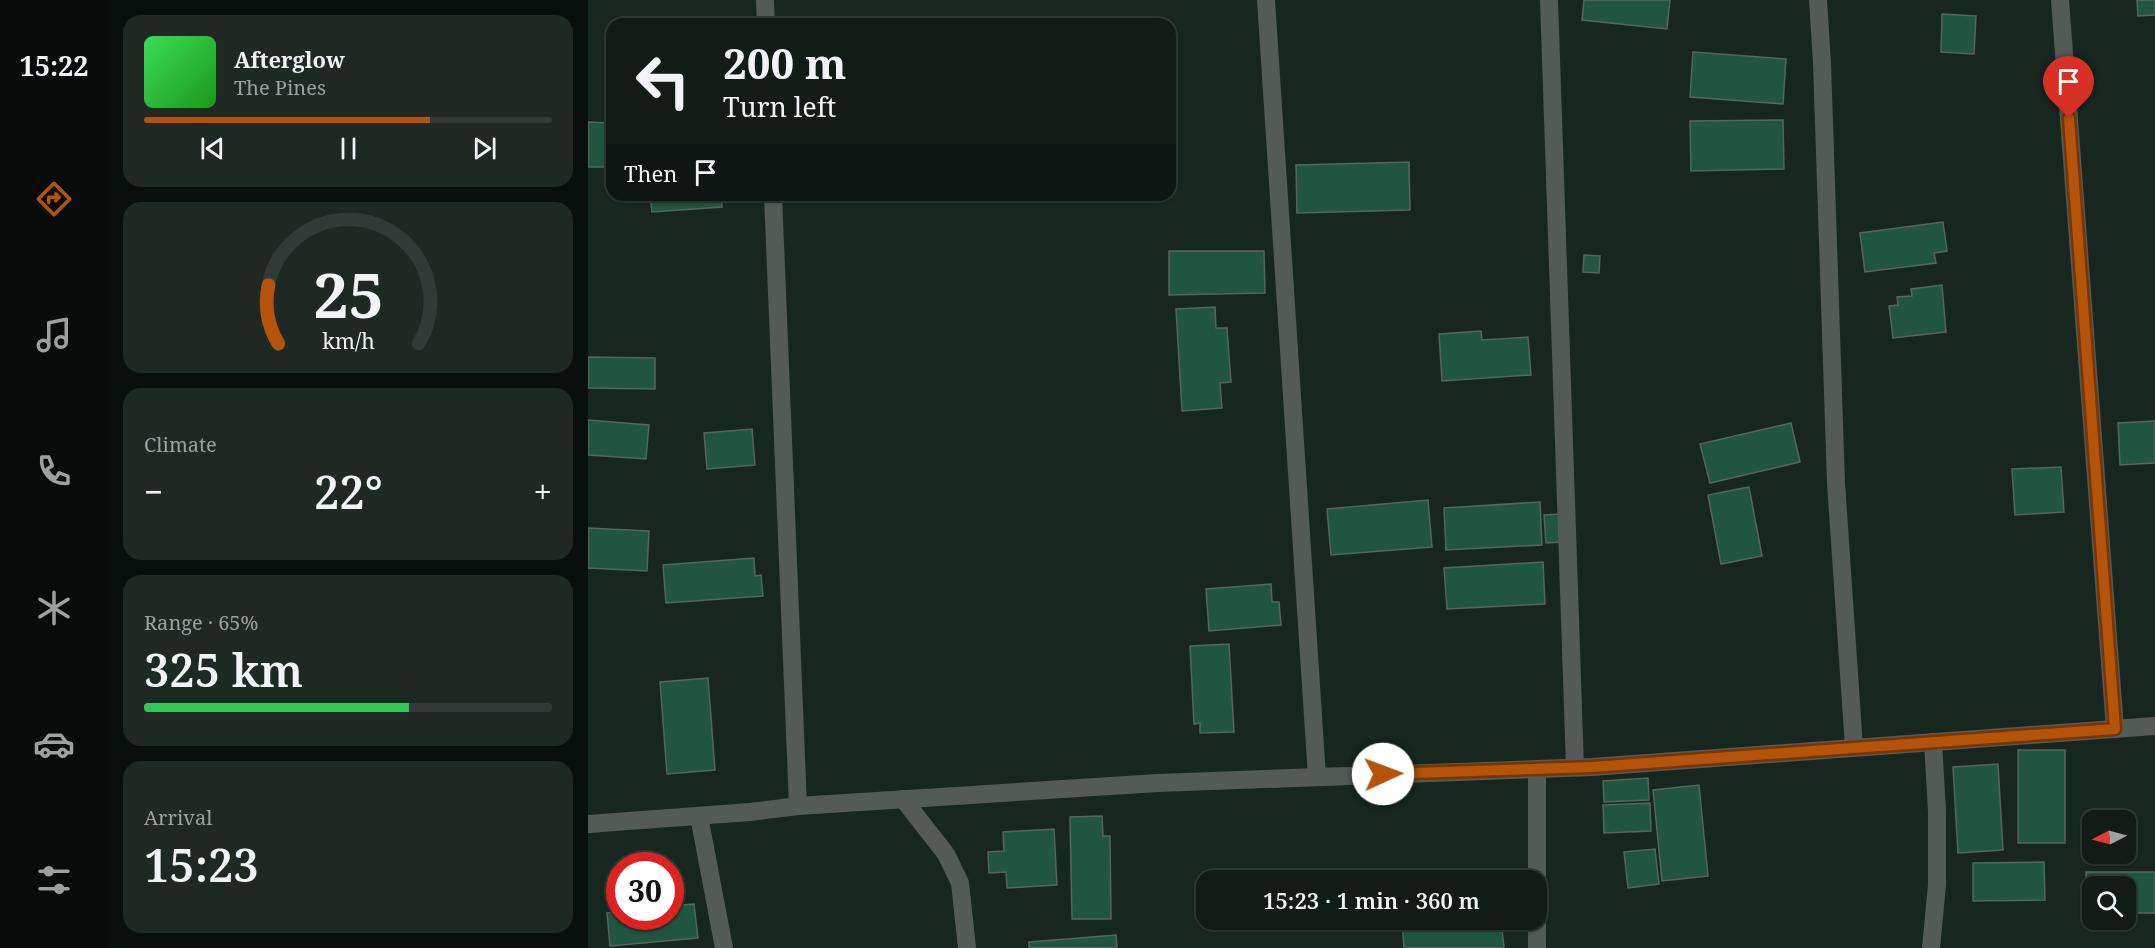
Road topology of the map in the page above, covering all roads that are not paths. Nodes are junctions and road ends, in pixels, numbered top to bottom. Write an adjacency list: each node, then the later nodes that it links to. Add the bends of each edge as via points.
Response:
1 (765, 0): 6 (street)
2 (1266, 0): 14 (street)
3 (1549, 0): 12 (street)
4 (1818, 0): 11 (street, via 1836,483)
5 (2060, 0): 9 (street)
6 (766, 18)
7 (773, 201): 16 (street)
8 (2155, 726): 9 (street)
9 (2115, 729): 10 (street)
10 (1933, 742): 11 (street); 22 (street, via 1937,885)
11 (1854, 747): 12 (street)
12 (1575, 767): 13 (street)
13 (1537, 769): 14 (street); 21 (street)
14 (1317, 777): 15 (street)
15 (903, 799): 16 (street); 20 (street, via 946,854 960,883)
16 (798, 806): 17 (street)
17 (699, 816): 18 (street); 19 (street)
18 (588, 824)
19 (724, 948)
20 (967, 948)
21 (1537, 948)
22 (1931, 948)

